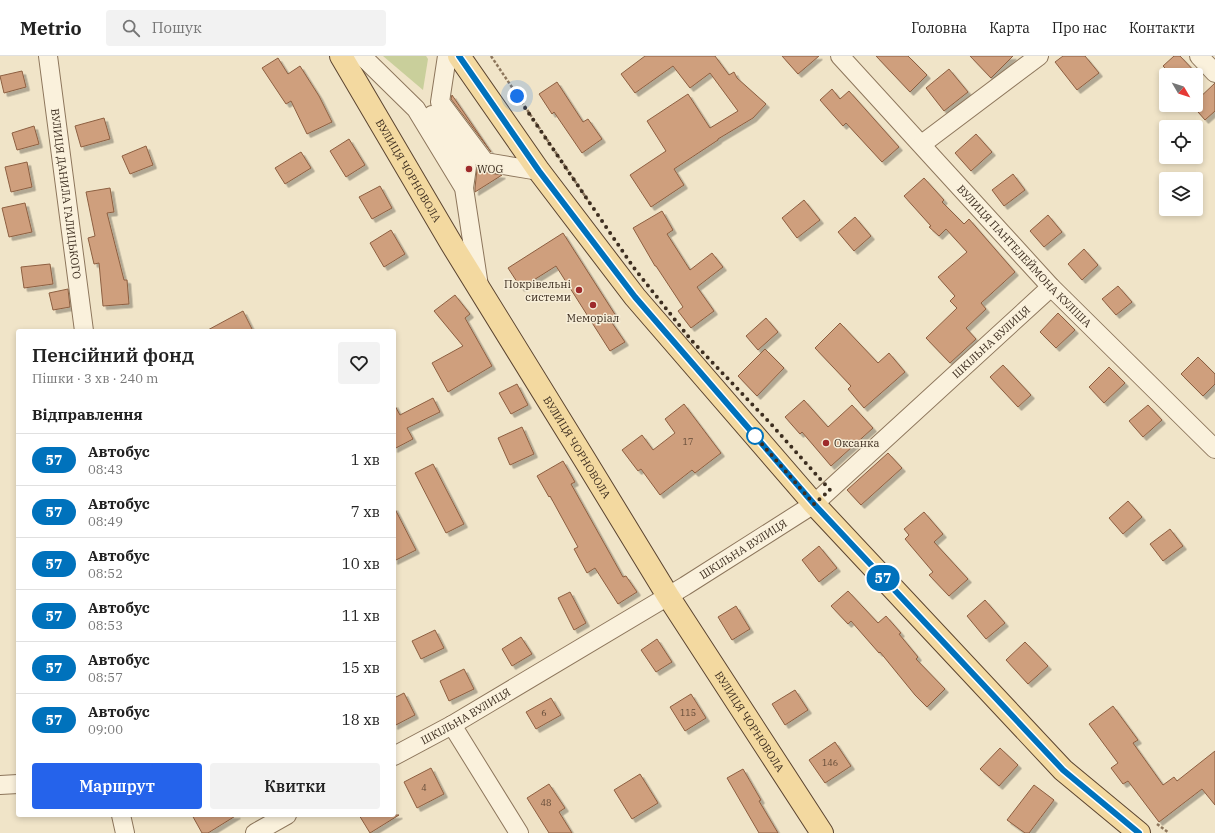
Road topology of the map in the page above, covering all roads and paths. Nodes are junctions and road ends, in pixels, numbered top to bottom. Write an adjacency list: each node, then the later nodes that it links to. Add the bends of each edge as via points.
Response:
1 (48, 56): 16 (street, ВУЛИЦЯ ДАНИЛА ГАЛИЦЬКОГО)
2 (341, 56): 15 (main road, ВУЛИЦЯ ЧОРНОВОЛА)
3 (362, 56): 15 (street, via 416,109 464,188)
4 (447, 56): 12 (street, via 440,102 485,162)
5 (459, 56): 12 (main road)
6 (490, 56): 13 (path)
7 (840, 56): 11 (street, ВУЛИЦЯ ПАНТЕЛЕЙМОНА КУЛІША)
8 (1040, 56): 11 (street)
9 (1199, 56): 10 (street)
10 (1215, 73)
11 (922, 144): 14 (street, ВУЛИЦЯ ПАНТЕЛЕЙМОНА КУЛІША)
12 (539, 171): 18 (main road, via 635,297)
13 (594, 208)
14 (1051, 287): 17 (street, ВУЛИЦЯ ПАНТЕЛЕЙМОНА КУЛІША); 18 (street, ШКІЛЬНА ВУЛИЦЯ)
15 (479, 288): 19 (main road, ВУЛИЦЯ ЧОРНОВОЛА)
16 (84, 329)
17 (1215, 449)
18 (814, 504): 19 (street, ШКІЛЬНА ВУЛИЦЯ); 26 (main road, via 1063,770)
19 (668, 596): 20 (street, ШКІЛЬНА ВУЛИЦЯ); 30 (main road, ВУЛИЦЯ ЧОРНОВОЛА)
20 (452, 725): 21 (street, ШКІЛЬНА ВУЛИЦЯ); 29 (street)
21 (396, 755)
22 (16, 784): 23 (street)
23 (0, 785)
24 (121, 817): 27 (street)
25 (283, 817): 28 (street)
26 (1148, 828): 31 (path)
27 (124, 833)
28 (255, 833)
29 (519, 833)
30 (822, 833)
31 (1168, 833)

